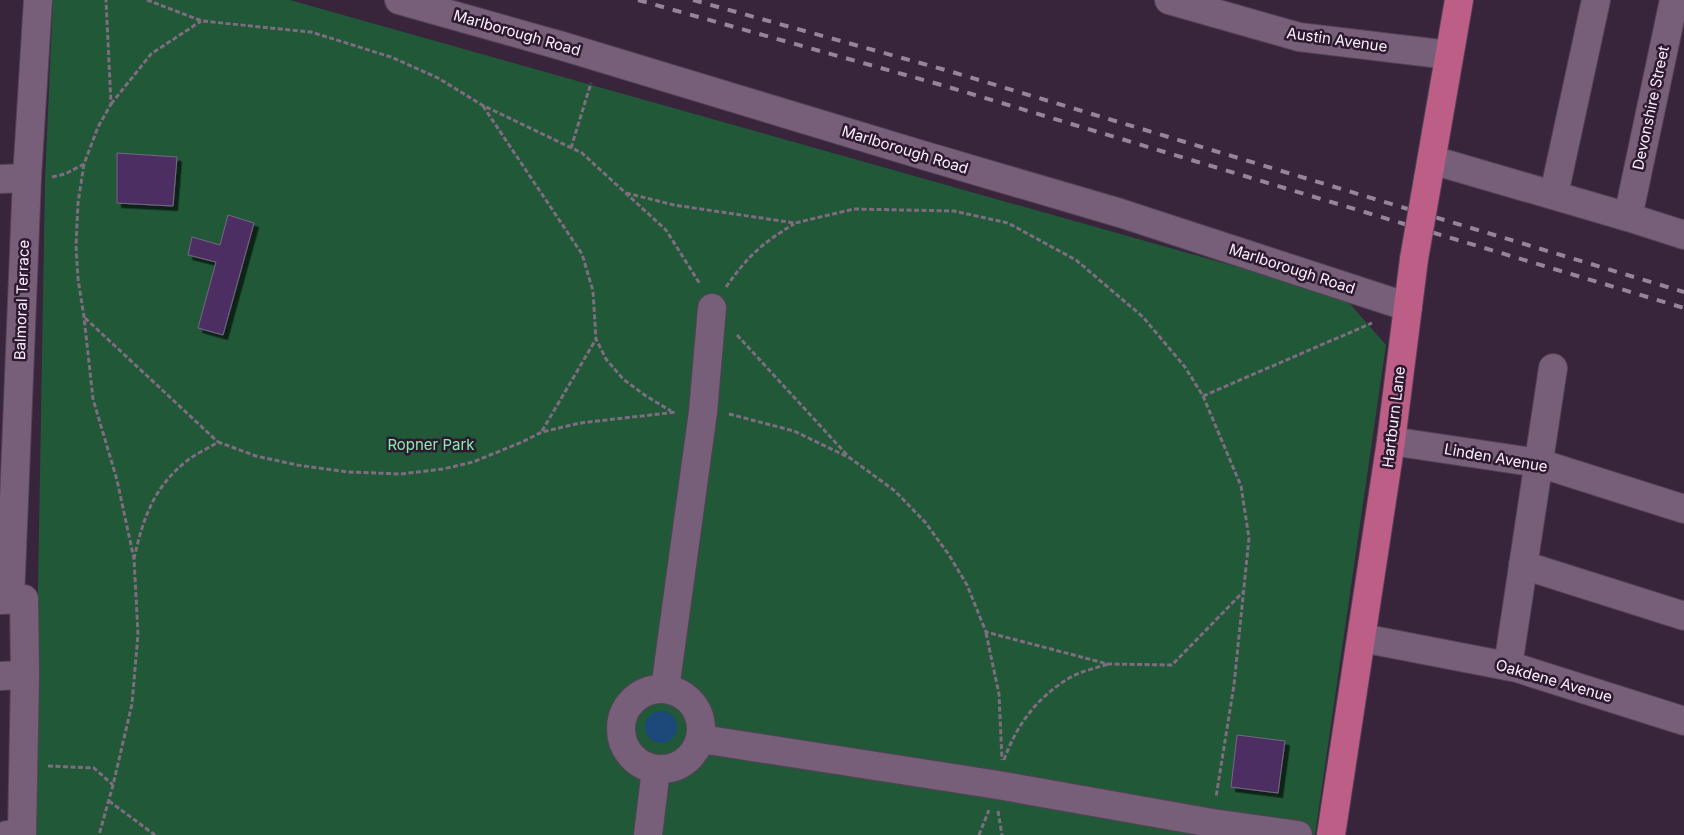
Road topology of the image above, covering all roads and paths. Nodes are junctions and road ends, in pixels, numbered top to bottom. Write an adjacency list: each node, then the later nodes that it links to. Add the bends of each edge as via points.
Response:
1 (38, 0): 17 (street, Balmoral Terrace)
2 (106, 0): 12 (path)
3 (147, 0): 9 (path)
4 (399, 0): 24 (street, Marlborough Road, via 1120,213)
5 (1169, 0): 10 (street, Austin Avenue, via 1299,36)
6 (1459, 0): 10 (main road, Hartburn Lane)
7 (1596, 0): 20 (street)
8 (1674, 0): 21 (street, Devonshire Street)
9 (202, 21): 12 (path, via 151,54); 13 (path, via 311,32 391,57 438,78)
10 (1449, 55): 16 (main road, Hartburn Lane)
11 (593, 75): 14 (path)
12 (111, 104): 15 (path)
13 (482, 105): 14 (path); 27 (path, via 582,254 593,291)
14 (571, 148): 19 (path, via 582,153)
15 (84, 164): 17 (path, via 65,174 44,179); 26 (path, via 76,246)
16 (1437, 171): 20 (street); 24 (main road, Hartburn Lane, bridge, via 1414,259)
17 (27, 178): 18 (street); 38 (street, Balmoral Terrace)
18 (0, 180)
19 (626, 193): 22 (path, via 674,205); 25 (path, via 666,230)
20 (1554, 194): 21 (street)
21 (1628, 217): 23 (street)
22 (795, 223): 25 (path, via 772,237 747,259); 29 (path, via 854,209 954,211 1008,223 1076,260 1143,317 1185,367)
23 (1684, 235)
24 (1408, 307): 29 (path); 32 (main road, Hartburn Lane)
25 (712, 308): 34 (path); 45 (street, via 702,412)
26 (84, 317): 33 (path); 50 (path, via 93,399 117,480 135,568 138,634 132,704)
27 (596, 339): 30 (path, via 606,359 623,379); 31 (path)
28 (1553, 368): 35 (street)
29 (1203, 396): 53 (path, via 1241,486 1249,538 1234,685)
30 (672, 412)
31 (542, 432)
32 (1392, 441): 35 (street, Linden Avenue); 41 (main road, Hartburn Lane)
33 (218, 442)
34 (850, 458)
35 (1539, 463): 36 (street, Linden Avenue); 37 (street)
36 (1684, 508)
37 (1523, 565): 39 (street); 43 (street)
38 (5, 600): 44 (street, via 24,599)
39 (1684, 616)
40 (986, 632): 42 (path, via 999,694 1002,763 1026,716 1047,694 1072,676)
41 (1362, 638): 43 (street, Oakdene Avenue); 60 (main road, Hartburn Lane)
42 (1108, 664)
43 (1508, 666): 46 (street, Oakdene Avenue)
44 (13, 676): 48 (street)
45 (665, 689): 47 (street, via 690,700 702,725); 49 (street, via 651,690 638,696 628,706 621,732 632,757)
46 (1684, 721)
47 (700, 739): 49 (street, via 696,750 679,766); 51 (street)
48 (16, 757): 50 (path, via 94,768); 54 (street, via 22,834)
49 (656, 769): 57 (street)
50 (113, 785): 52 (path)
51 (998, 785): 53 (street); 58 (path)
52 (109, 801): 55 (path); 56 (path)
53 (1212, 823): 59 (street)
54 (7, 835)
55 (99, 835)
56 (154, 835)
57 (648, 835)
58 (1002, 835)
59 (1298, 835)
60 (1331, 835)

